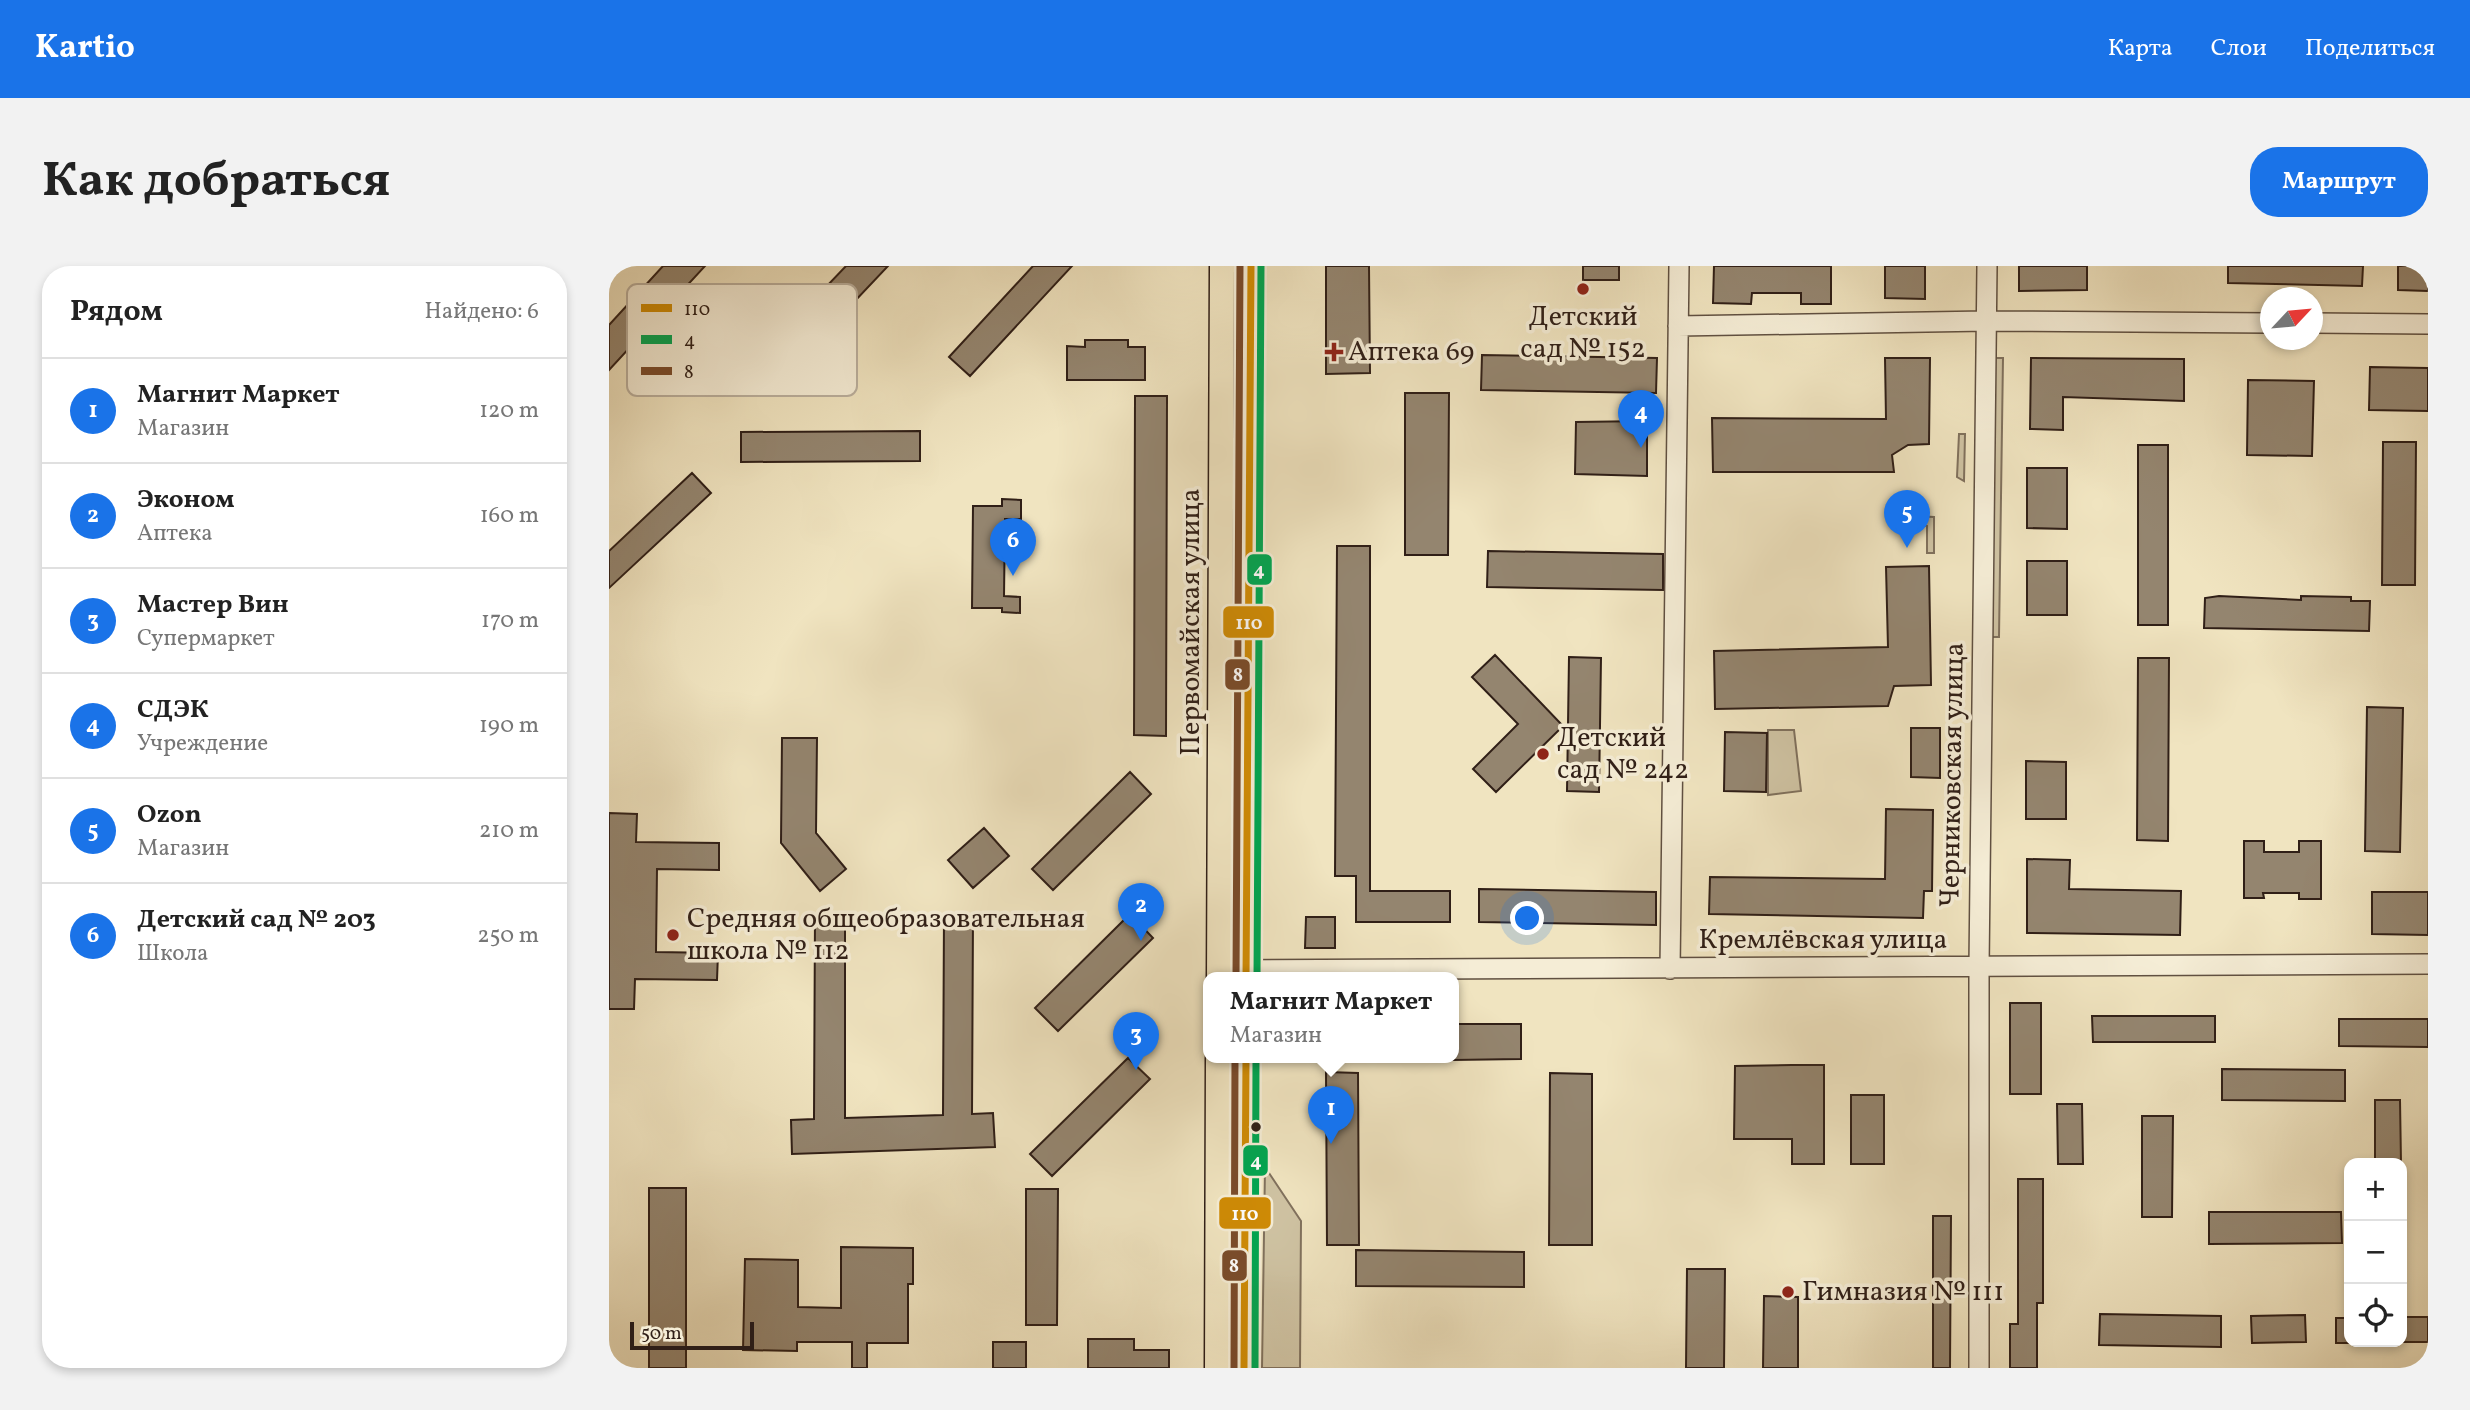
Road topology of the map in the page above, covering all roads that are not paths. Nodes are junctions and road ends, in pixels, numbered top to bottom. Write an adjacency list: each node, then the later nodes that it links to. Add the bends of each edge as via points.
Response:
1 (1223, 266): 13 (main road, Первомайская улица)
2 (1251, 266): 14 (main road, Первомайская улица)
3 (1679, 266): 9 (street)
4 (1987, 266): 5 (street, Черниковская улица)
5 (1986, 321): 6 (street); 9 (street); 11 (street, Черниковская улица)
6 (2260, 323)
7 (2323, 323): 8 (street)
8 (2428, 324)
9 (1678, 326): 12 (street)
10 (2428, 964): 11 (street, Кремлёвская улица)
11 (1979, 967): 12 (street, Кремлёвская улица); 20 (street, Черниковская улица)
12 (1670, 969): 15 (street, Кремлёвская улица)
13 (1219, 972)
14 (1246, 972)
15 (1416, 972)
16 (1218, 1063): 18 (main road)
17 (1246, 1063): 19 (main road)
18 (1217, 1368)
19 (1244, 1368)
20 (1979, 1368)

